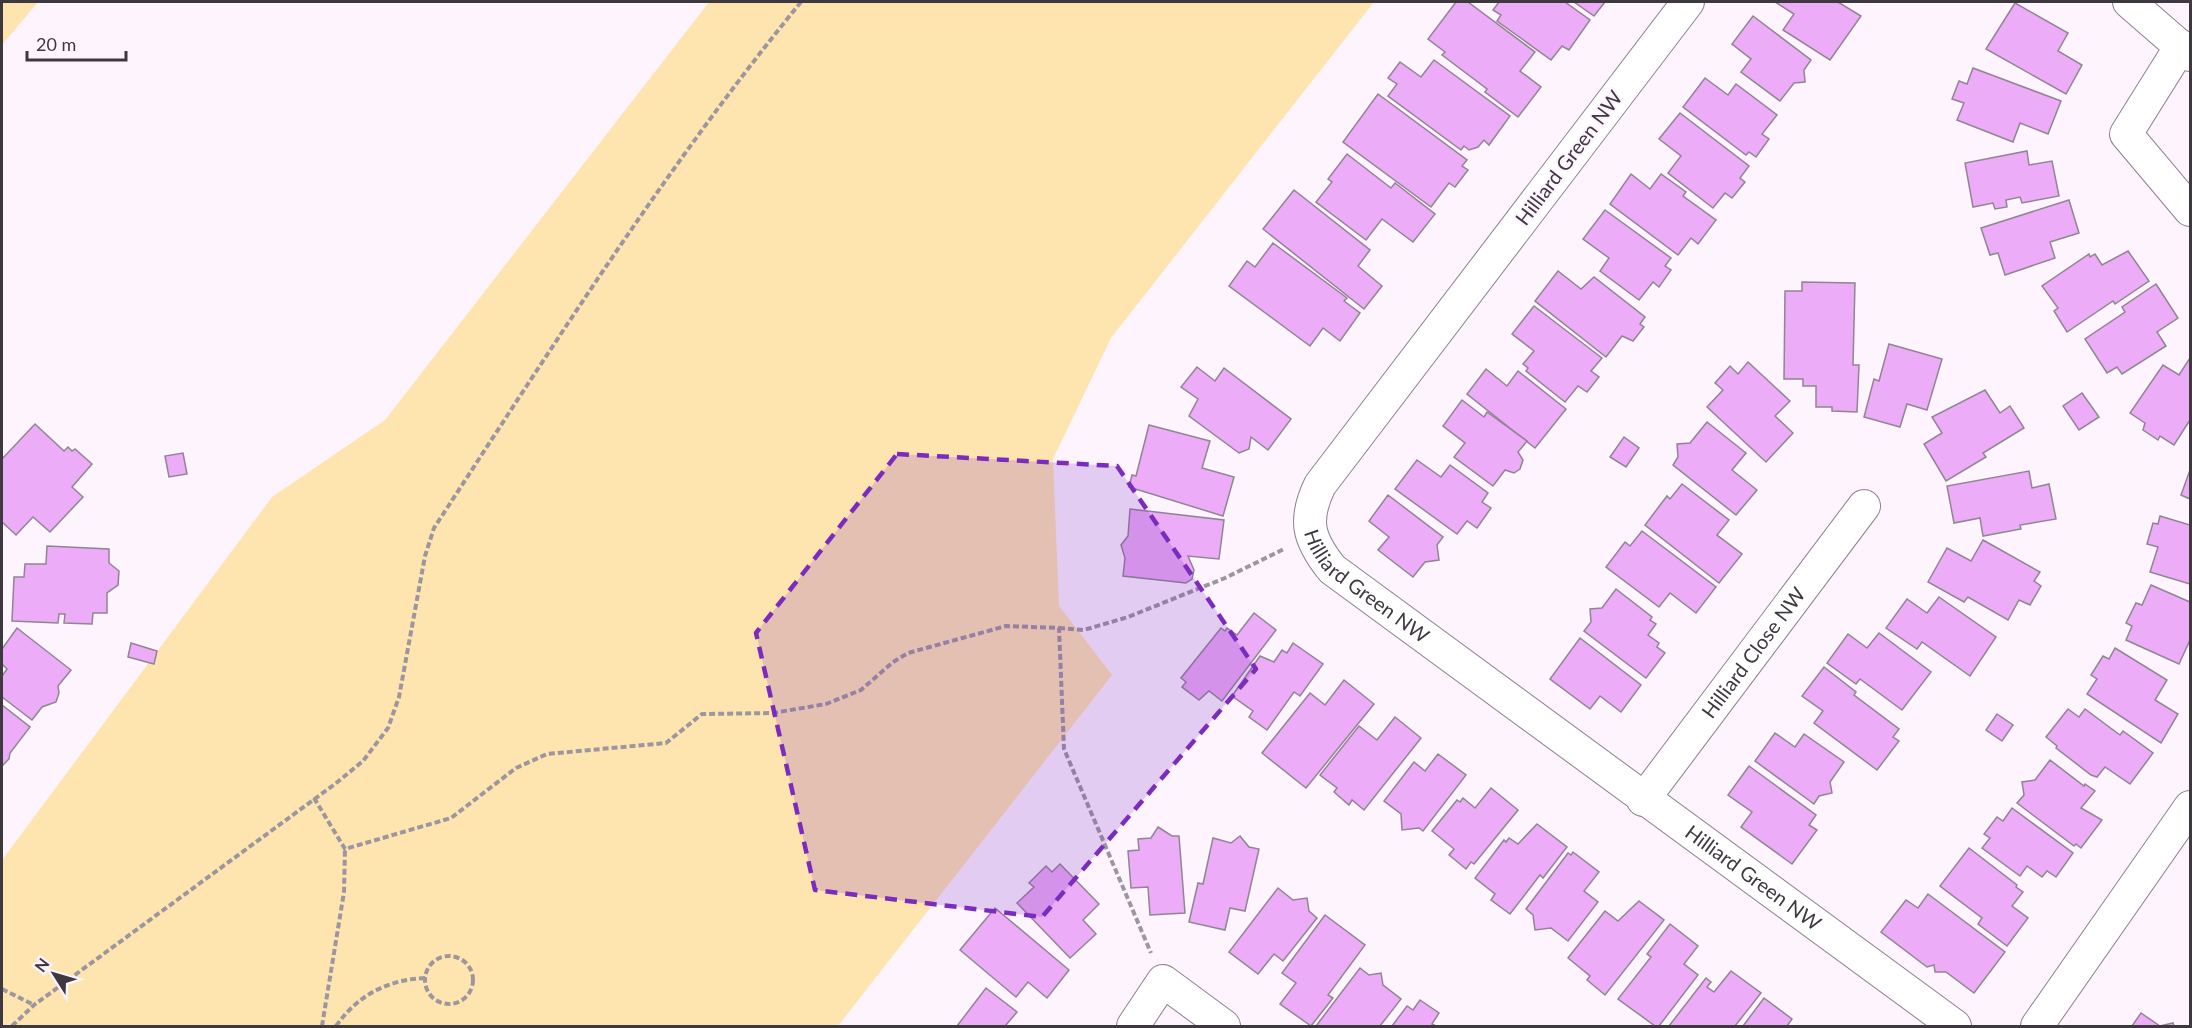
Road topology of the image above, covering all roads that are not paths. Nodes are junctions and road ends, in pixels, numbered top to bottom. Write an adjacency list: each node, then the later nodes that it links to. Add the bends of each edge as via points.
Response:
1 (1688, 2): 6 (street, Hilliard Green NW, via 1320,484 1309,513 1316,550 1332,569)
2 (2129, 2): 3 (street)
3 (2186, 51): 4 (street, via 2126,134)
4 (2190, 210)
5 (1864, 506): 6 (street, Hilliard Close NW)
6 (1643, 800): 10 (street, Hilliard Green NW)
7 (2190, 807): 11 (street)
8 (1133, 1026): 9 (street, via 1163,981)
9 (1224, 1026)
10 (1955, 1026)
11 (2037, 1026)

